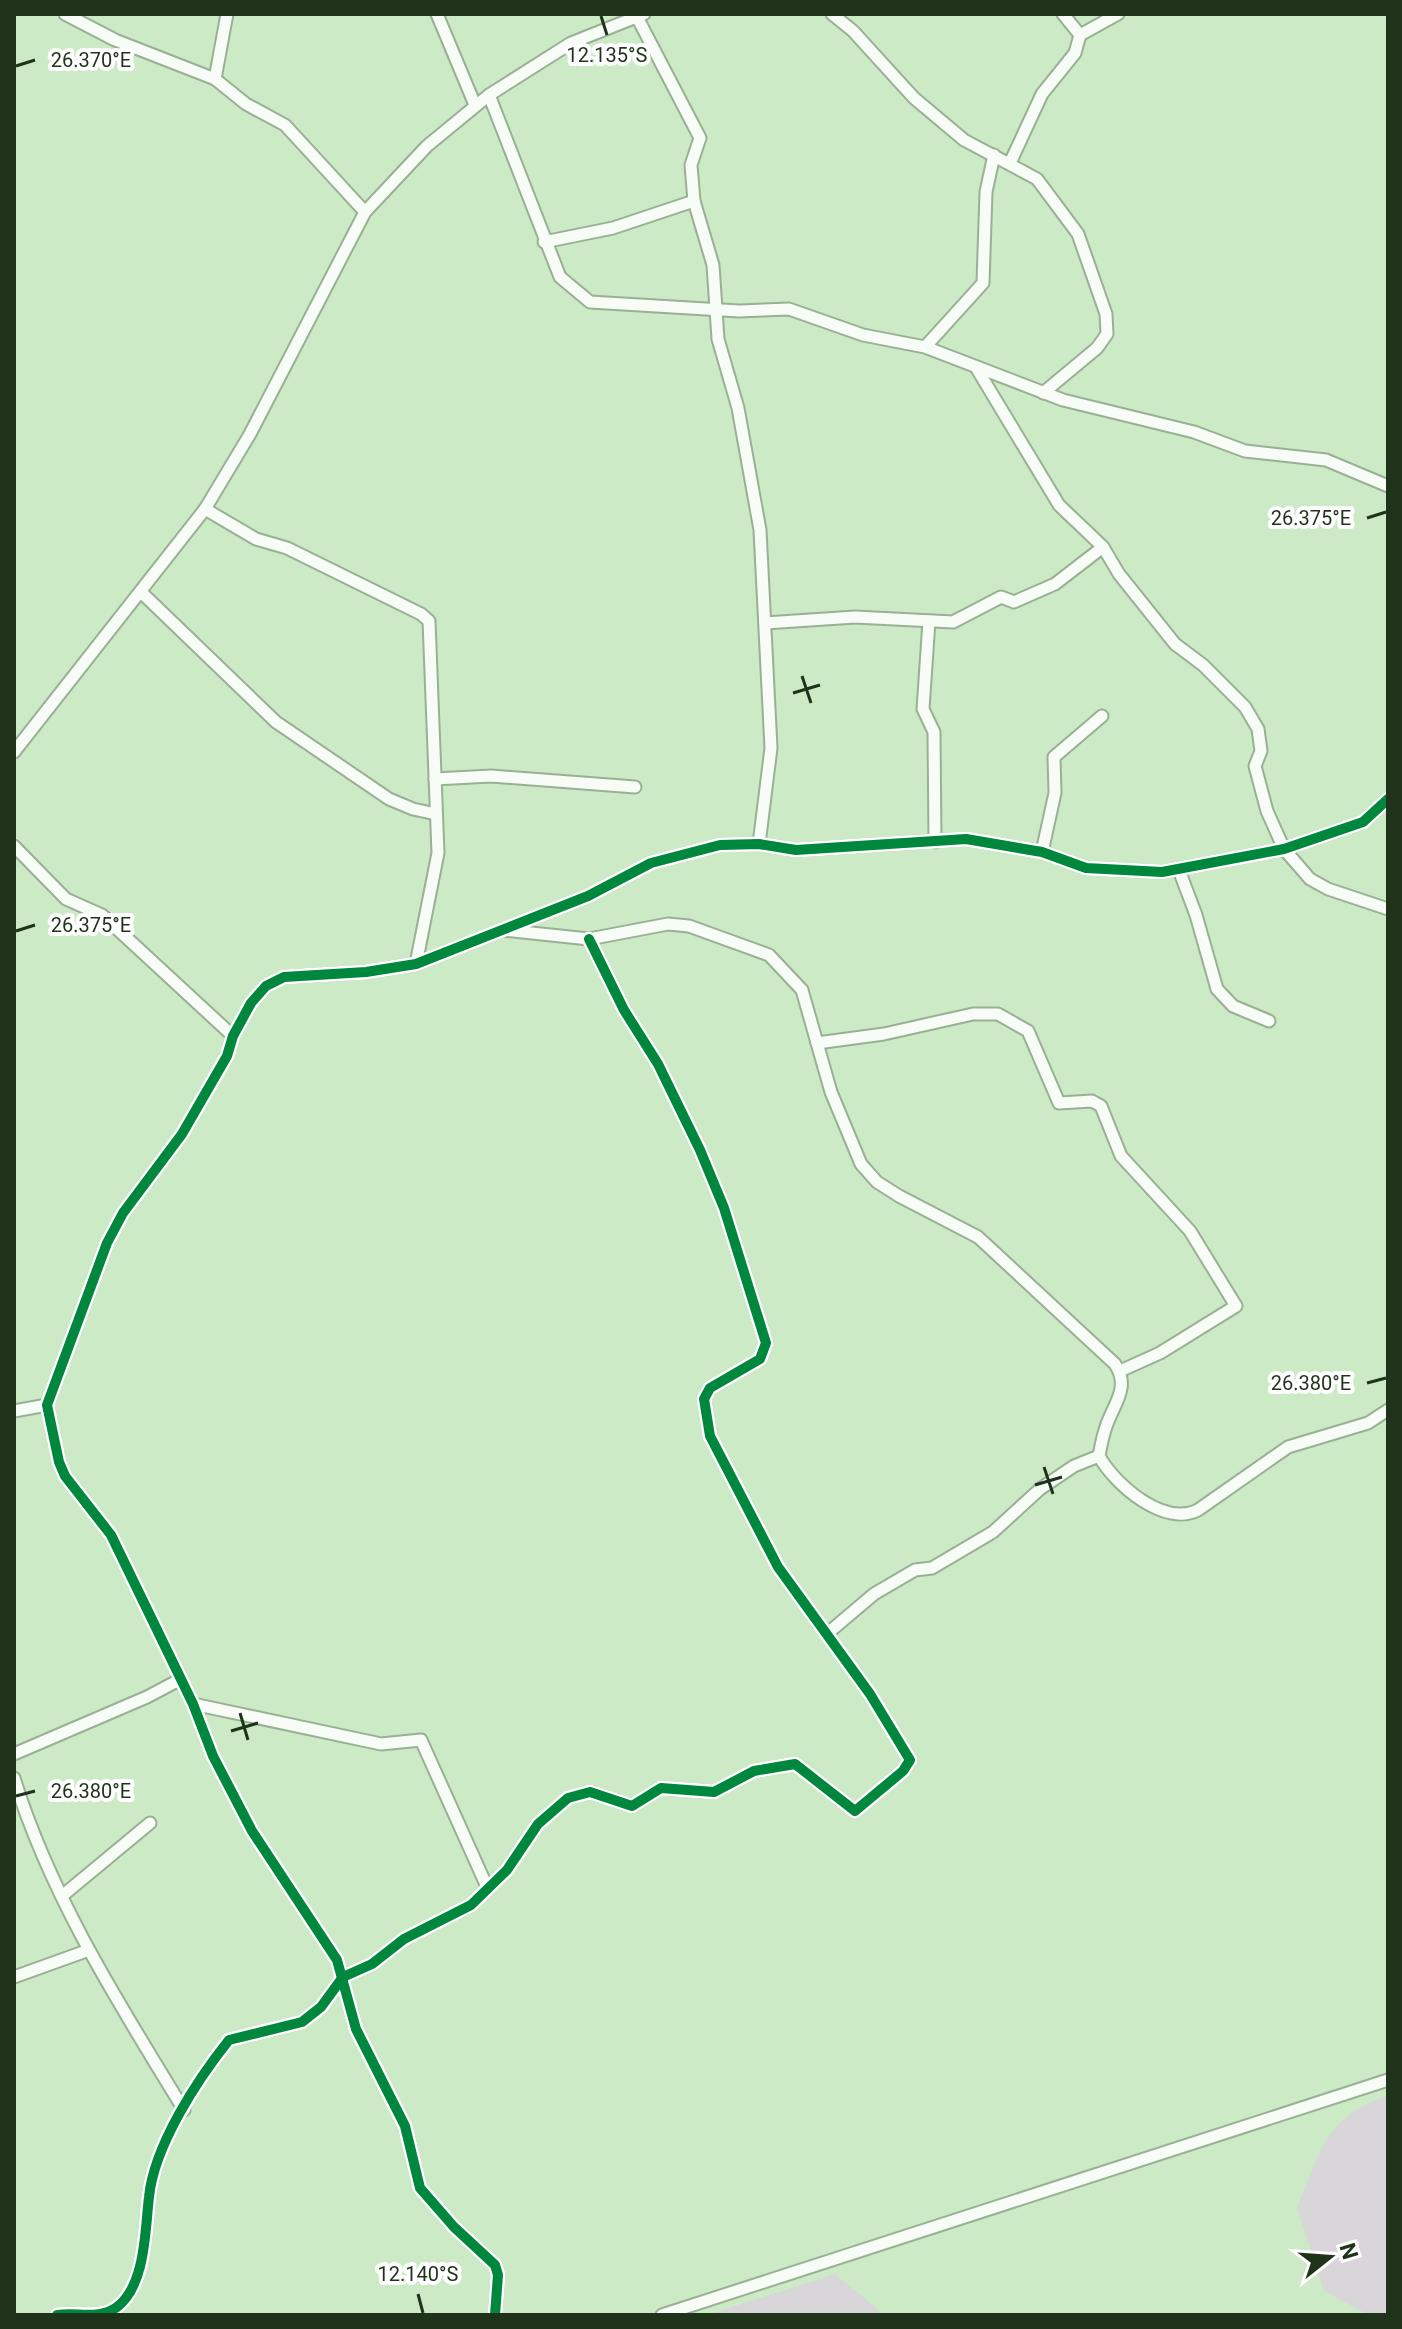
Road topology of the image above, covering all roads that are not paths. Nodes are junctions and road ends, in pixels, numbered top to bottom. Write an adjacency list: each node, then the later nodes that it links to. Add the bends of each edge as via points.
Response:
1 (65, 14): 9 (street)
2 (227, 14): 9 (street)
3 (437, 14): 11 (street)
4 (832, 14): 12 (street, via 914,98 964,140)
5 (1063, 14): 8 (street)
6 (1118, 14): 8 (street)
7 (640, 15): 10 (street, via 571,43); 14 (street, via 697,128 699,147 691,165)
8 (1080, 35): 13 (street, via 1075,53 1042,94)
9 (215, 79): 15 (street, via 285,125)
10 (489, 95): 11 (street); 16 (street)
11 (475, 105): 15 (street, via 427,146)
12 (994, 155): 13 (street); 18 (street, via 986,192 983,283)
13 (1010, 163): 20 (street, via 1037,179 1078,234 1108,326 1097,348)
14 (694, 201): 16 (street, via 613,228); 17 (street, via 713,265)
15 (365, 212): 22 (street, via 250,434)
16 (544, 242): 17 (street, via 560,277 590,302)
17 (715, 308): 18 (street, via 789,309 863,335); 26 (street, via 760,530)
18 (925, 347): 19 (street)
19 (976, 368): 20 (street); 23 (street, via 1059,505)
20 (1043, 393): 21 (street, via 1194,432 1245,451 1326,460)
21 (1388, 486)
22 (205, 509): 24 (street); 29 (street, via 256,539 287,548 429,621)
23 (1103, 547): 25 (street, via 1043,590 1014,602 1001,597 959,620); 36 (street, via 1175,644 1245,707 1258,729 1261,751 1255,766)
24 (141, 592): 28 (street); 32 (street, via 276,722 389,799)
25 (929, 621): 26 (street, via 832,617); 33 (street, via 923,709 934,732)
26 (765, 623): 34 (street, via 771,748)
27 (1102, 716): 37 (street, via 1054,757 1055,793)
28 (14, 752)
29 (435, 779): 30 (street, via 491,776); 32 (street)
30 (635, 787)
31 (1388, 799): 36 (street, via 1363,822)
32 (436, 814): 42 (street, via 438,853)
33 (935, 842): 34 (street, via 796,850); 37 (street, via 966,839)
34 (759, 844): 40 (street, via 720,845 651,863 609,887)
35 (14, 846): 44 (street, via 66,899 102,915)
36 (1284, 849): 38 (street); 39 (street, via 1310,879)
37 (1042, 852): 38 (street, via 1086,868)
38 (1179, 870): 43 (street, via 1217,989 1233,1006)
39 (1388, 909)
40 (503, 930): 41 (street); 42 (street)
41 (589, 939): 45 (street, via 668,924 757,949 802,990); 51 (street, via 700,1150 766,1343 760,1359 710,1388 704,1399 710,1436 778,1567)
42 (416, 964): 44 (street, via 284,977 266,986 251,1003)
43 (1269, 1021)
44 (233, 1036): 47 (street, via 182,1134 107,1243)
45 (817, 1043): 46 (street, via 848,1137 877,1182 978,1237); 46 (street, via 998,1014 1028,1031 1059,1103 1092,1101 1101,1106 1121,1156 1190,1231 1236,1306)
46 (1120, 1371): 50 (street, via 1122,1393)
47 (47, 1405): 49 (street); 52 (street, via 65,1476 111,1535)
48 (1388, 1410): 50 (street, via 1368,1423 1288,1447 1185,1517 1123,1488)
49 (14, 1411)
50 (1099, 1456): 51 (street, via 1051,1481 993,1532 874,1594)
51 (828, 1633): 57 (street, via 910,1760 859,1808 852,1810 795,1764 754,1771 714,1792 661,1788 632,1806 580,1793 545,1816)
52 (181, 1679): 53 (street); 54 (street)
53 (193, 1704): 57 (street, via 381,1744 421,1740); 61 (street, via 252,1831 325,1938)
54 (14, 1754)
55 (14, 1778): 58 (street, via 24,1814)
56 (150, 1823): 58 (street)
57 (488, 1889): 61 (street, via 457,1914)
58 (62, 1896): 59 (street)
59 (89, 1950): 60 (street); 63 (street)
60 (14, 1977)
61 (343, 1977): 63 (street, via 302,2022 229,2040); 66 (street, via 356,2029 405,2126 420,2188 495,2265)
62 (1388, 2080): 67 (street)
63 (184, 2110): 64 (street, via 155,2166 140,2261)
64 (122, 2310): 65 (street)
65 (57, 2315)
66 (495, 2315)
67 (662, 2315)

